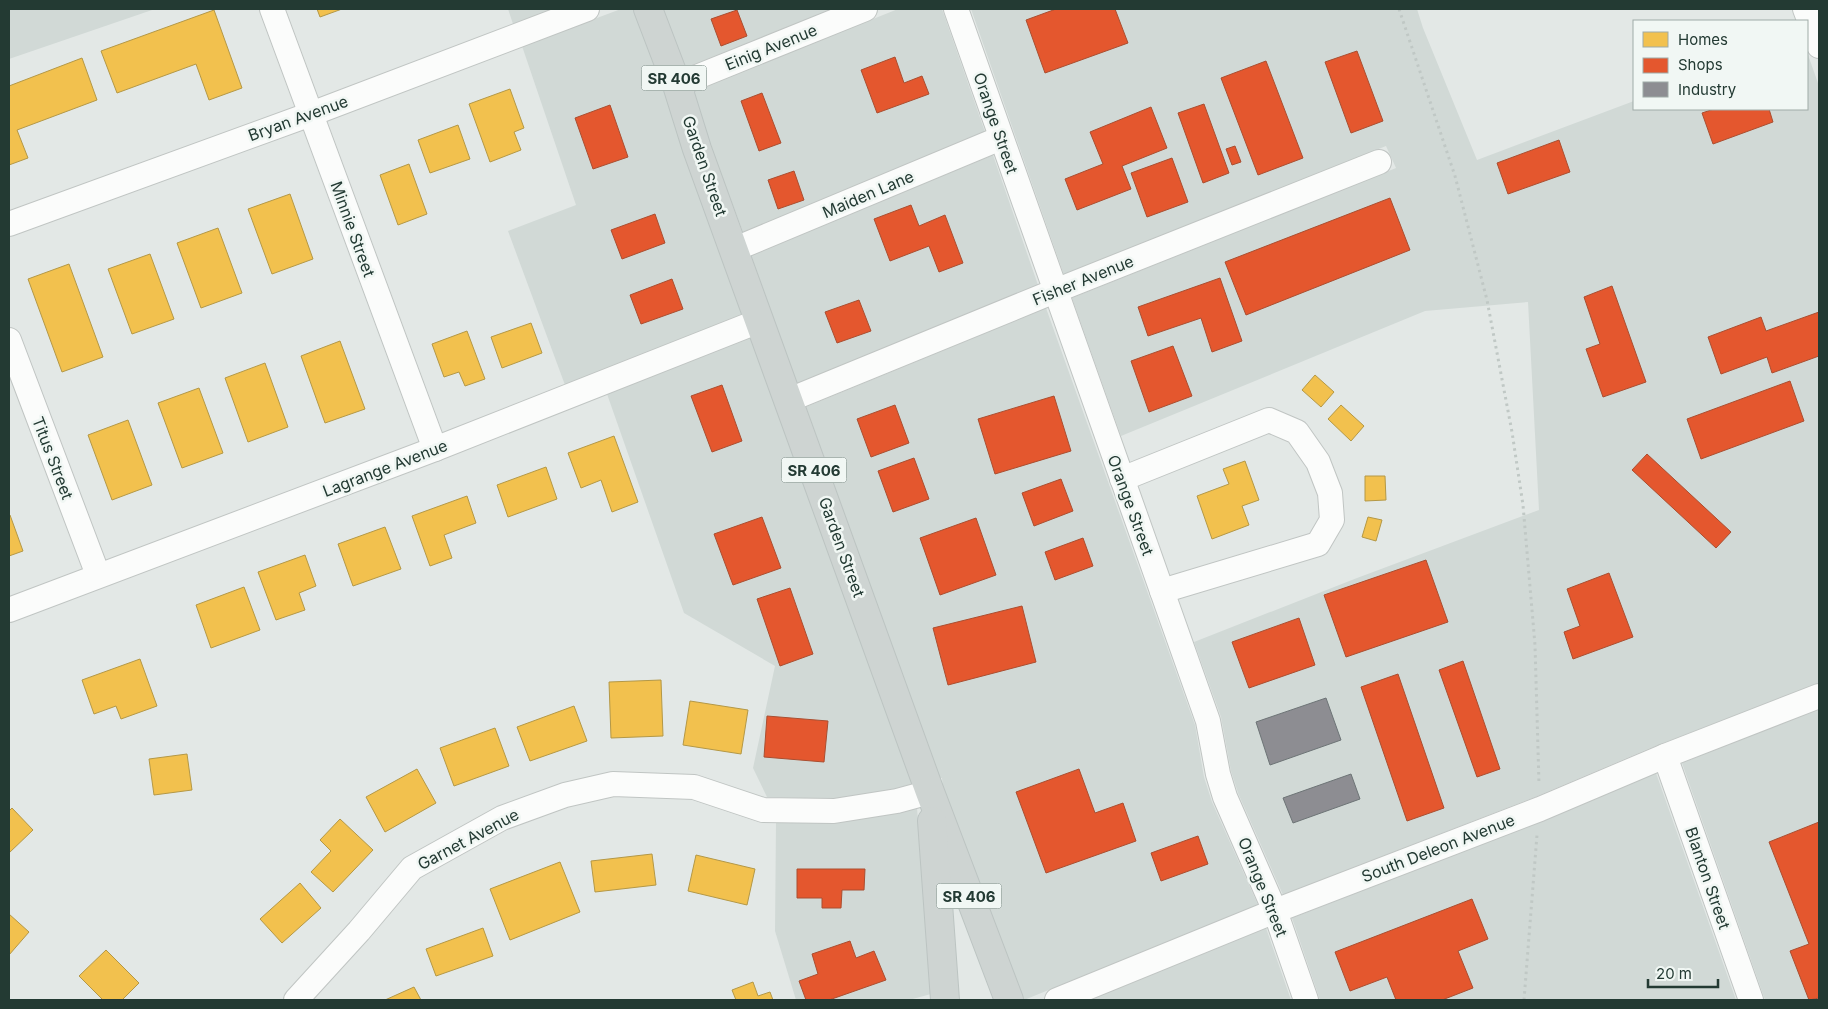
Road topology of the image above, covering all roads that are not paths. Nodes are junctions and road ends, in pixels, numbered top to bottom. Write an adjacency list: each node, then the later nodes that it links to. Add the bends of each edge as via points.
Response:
1 (272, 9): 9 (street, Minnie Street)
2 (587, 9): 9 (street, Bryan Avenue)
3 (648, 9): 8 (main road, Garden Street / SR 406)
4 (865, 9): 8 (street, Einig Avenue)
5 (956, 9): 10 (street, Orange Street)
6 (1805, 9): 7 (street)
7 (1819, 46)
8 (677, 85): 13 (main road, Garden Street / SR 406)
9 (311, 114): 12 (street, Bryan Avenue); 18 (street, Minnie Street)
10 (1001, 138): 13 (street, Maiden Lane); 14 (street, Orange Street)
11 (1378, 162): 14 (street, Fisher Avenue)
12 (9, 224)
13 (735, 249): 15 (main road, Garden Street / SR 406)
14 (1055, 291): 17 (street, Fisher Avenue); 19 (street, Orange Street)
15 (759, 321): 17 (main road, Garden Street / SR 406); 18 (street, Lagrange Avenue)
16 (9, 340): 20 (street, Titus Street)
17 (789, 400): 25 (main road, Garden Street / SR 406)
18 (435, 449): 20 (street, Lagrange Avenue)
19 (1122, 479): 21 (street, Orange Street); 21 (street, via 1269,420 1297,432 1318,462 1330,493 1332,520 1318,544)
20 (98, 575): 22 (street, Lagrange Avenue)
21 (1162, 591): 26 (street, Orange Street, via 1208,721 1225,797)
22 (9, 610)
23 (1819, 696): 24 (street, South Deleon Avenue)
24 (1665, 756): 26 (street, South Deleon Avenue, via 1540,809); 32 (street, Blanton Street)
25 (930, 792): 27 (street, Garnet Avenue, via 834,811 763,810 694,788 613,784 565,795 502,818 412,868); 28 (main road); 29 (main road, Garden Street / SR 406)
26 (1275, 911): 30 (street, South Deleon Avenue); 31 (street, Orange Street)
27 (296, 1000)
28 (944, 1000)
29 (1009, 1000)
30 (1057, 1000)
31 (1306, 1000)
32 (1751, 1000)

